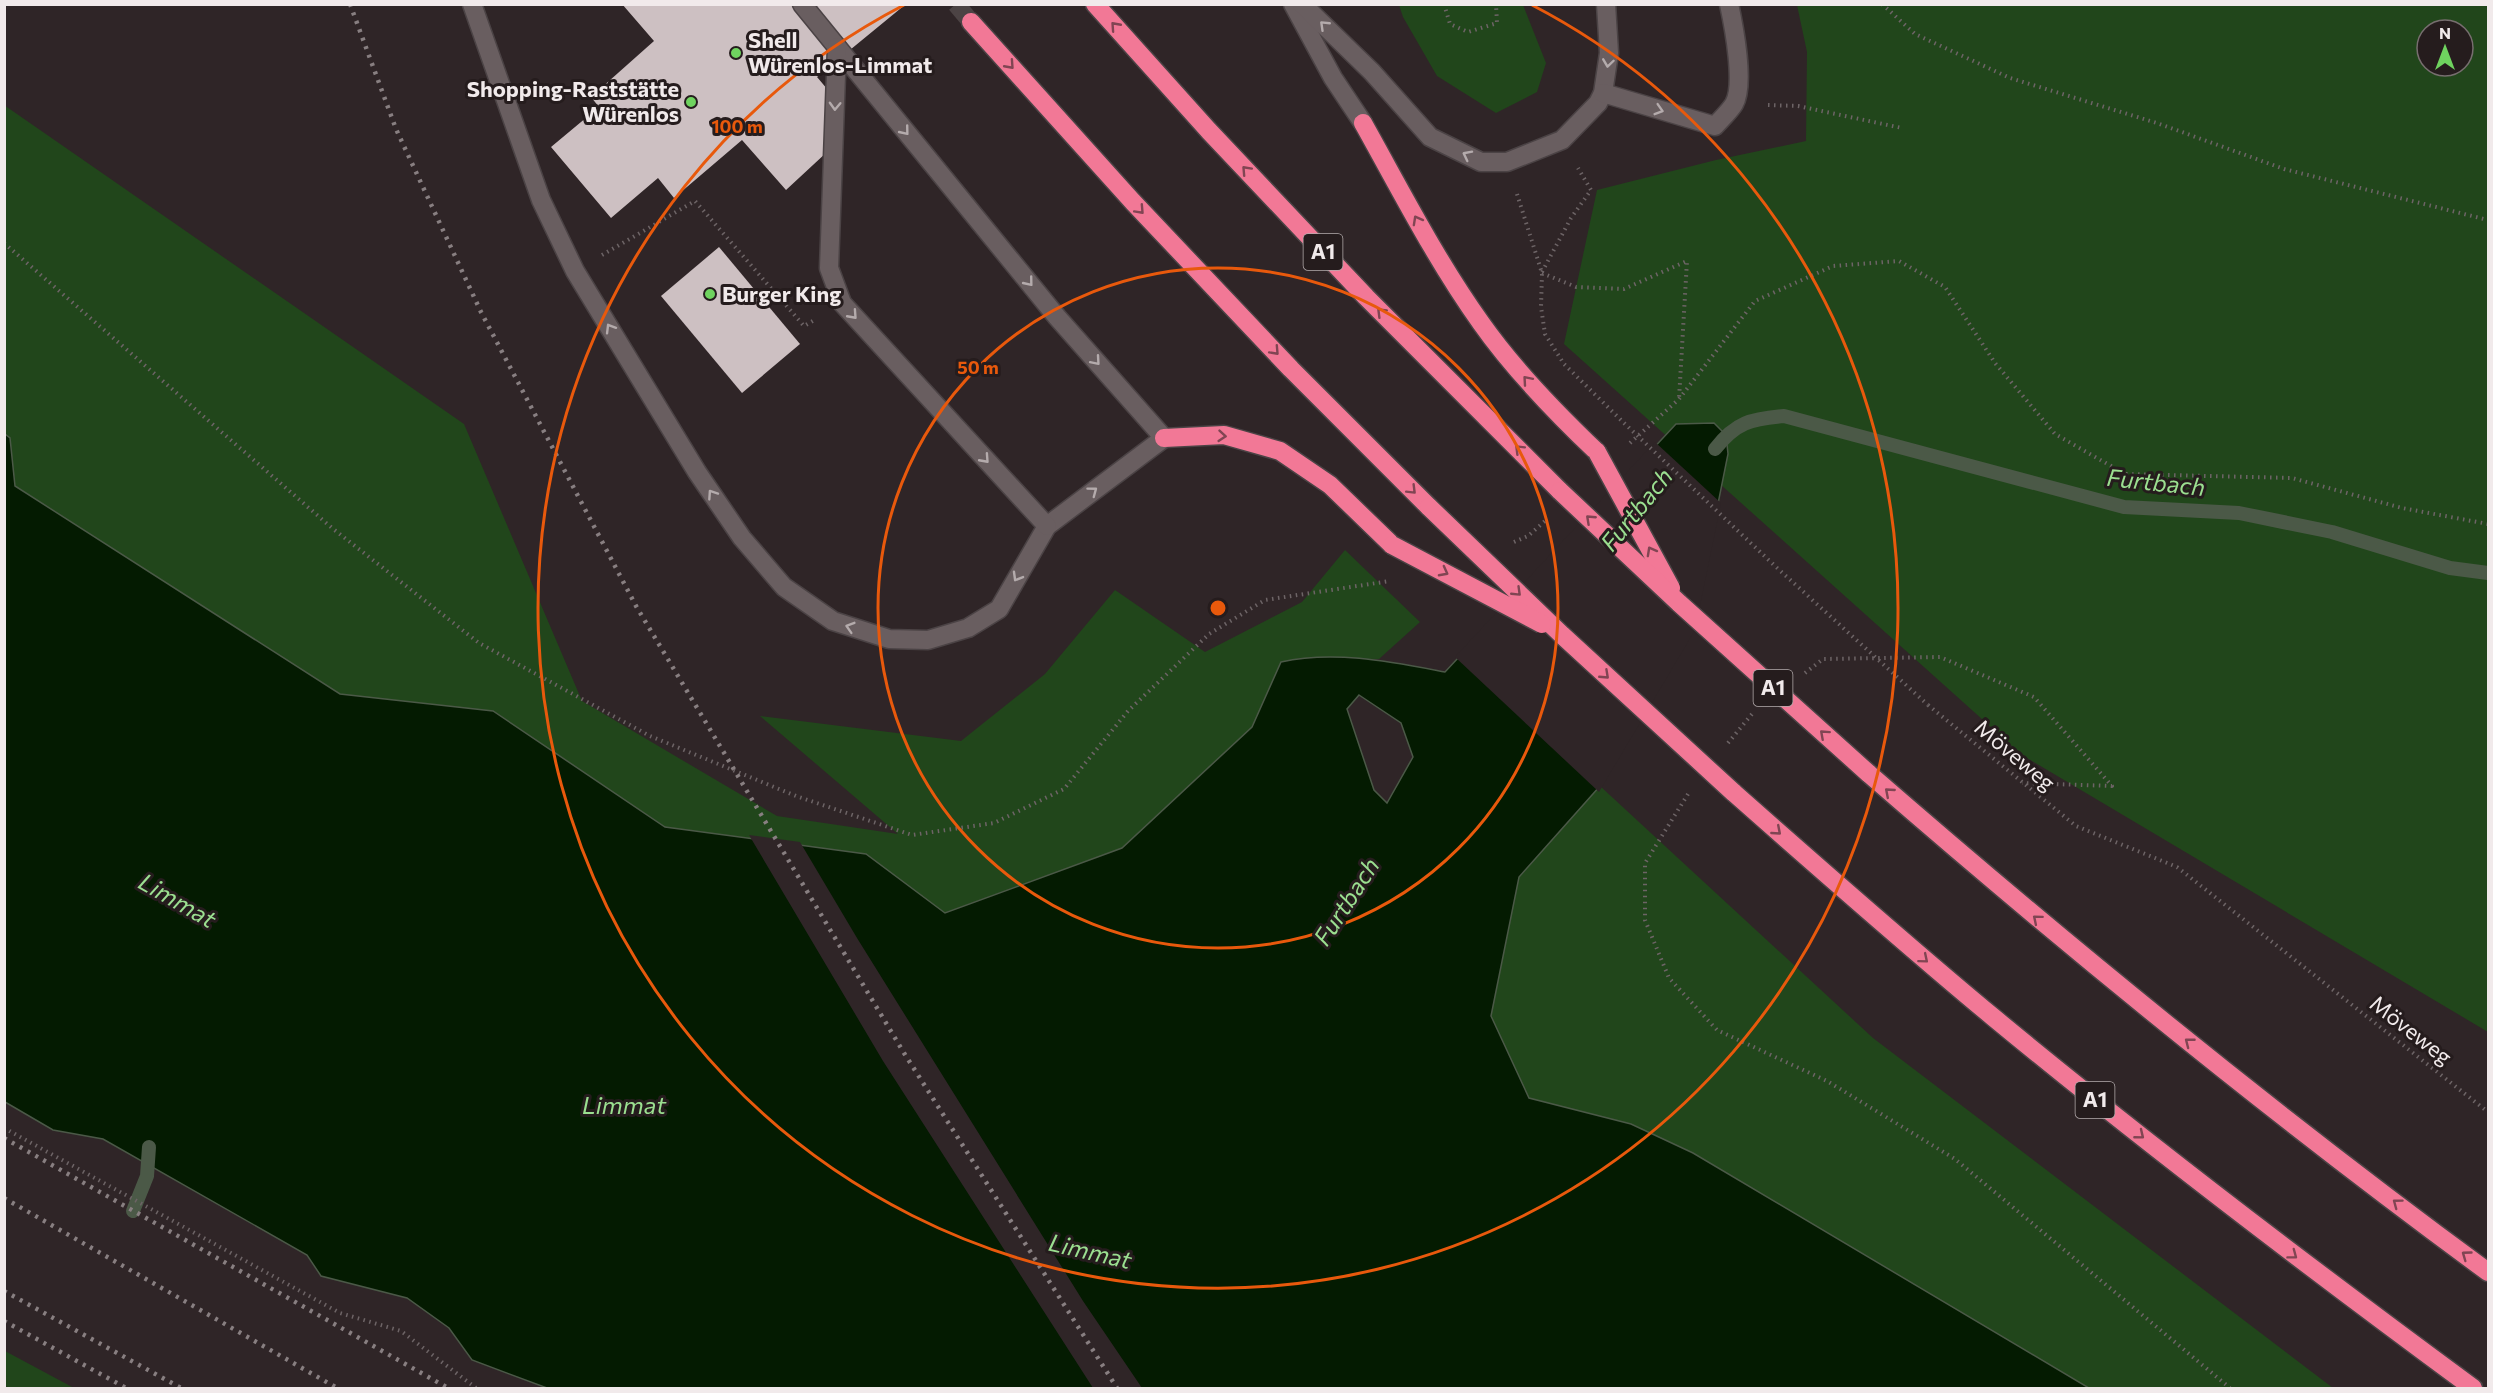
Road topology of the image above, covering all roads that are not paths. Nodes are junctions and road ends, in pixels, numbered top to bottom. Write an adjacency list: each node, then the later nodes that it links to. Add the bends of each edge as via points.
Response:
1 (472, 4): 13 (lane, one-way to 1, via 999,609 968,628 928,640 889,639 832,621 784,587 742,538 697,472 576,271 541,200)
2 (802, 4): 9 (lane)
3 (1095, 4): 14 (highway, A1, one-way to 3, bridge, via 1560,491 1366,297)
4 (1293, 4): 11 (lane, via 1333,78)
5 (1302, 4): 10 (lane, one-way to 5, via 1562,141 1507,162 1481,162 1430,137 1372,72)
6 (1606, 4): 10 (lane, one-way to 10, via 1609,53)
7 (1729, 4): 10 (lane, one-way to 7, via 1715,126 1735,104 1739,84)
8 (971, 22): 15 (highway, A1, one-way to 15, bridge, via 1291,369)
9 (837, 47): 12 (lane, one-way to 12, via 1057,317); 13 (lane, one-way to 13, via 830,268 842,303)
10 (1603, 93)
11 (1363, 123): 14 (highway, one-way to 11, bridge, via 1597,452 1536,390 1481,324 1437,257)
12 (1164, 438): 13 (lane, one-way to 12); 15 (highway, one-way to 15, bridge, via 1224,435 1280,451 1330,485 1392,545)
13 (1047, 526)
14 (1679, 603): 16 (highway, A1, one-way to 14, bridge, via 2328,1151 2060,938 1868,774)
15 (1562, 635): 17 (highway, A1, one-way to 17, bridge, via 1732,792 1899,938 2283,1248)
16 (2488, 1272)
17 (2473, 1389)

